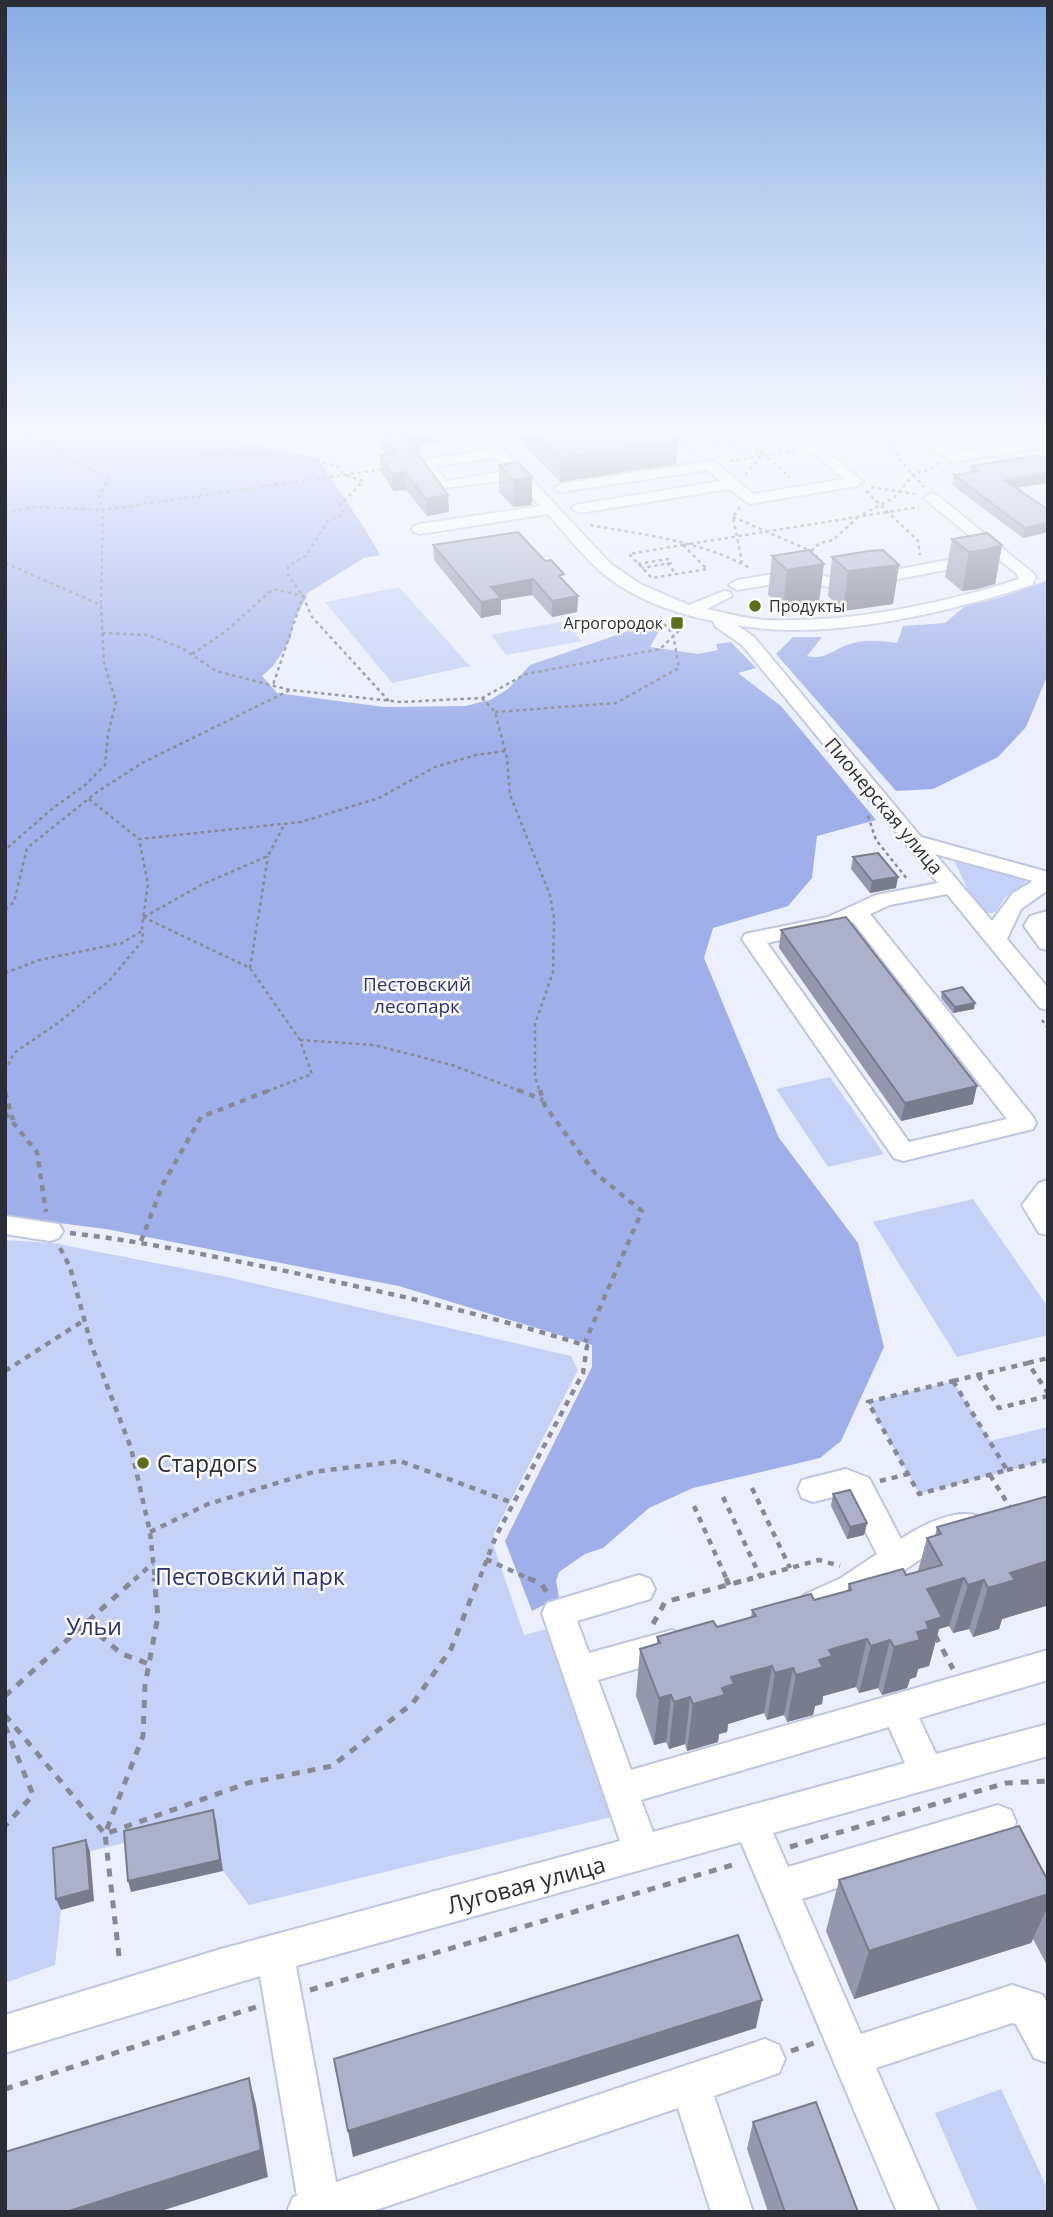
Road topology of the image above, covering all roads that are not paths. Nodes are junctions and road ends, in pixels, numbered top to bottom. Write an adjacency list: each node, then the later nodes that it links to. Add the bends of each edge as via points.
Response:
1 (579, 538): 8 (street, via 620,580)
2 (982, 538): 3 (street)
3 (1004, 555): 5 (street); 6 (street, via 1028,577)
4 (1042, 573): 6 (street)
5 (896, 575): 7 (street); 8 (street, via 844,584 798,575 766,580 730,590)
6 (1026, 582): 7 (street, via 989,596)
7 (933, 607): 9 (street, via 805,624 763,625)
8 (689, 611): 9 (street, via 722,614)
9 (714, 617): 10 (street, Пионерская улица, via 748,641)
10 (913, 841): 11 (street); 12 (street, Пионерская улица)
11 (1048, 881): 15 (street, via 1014,902)
12 (951, 887): 13 (street); 15 (street, Пионерская улица)
13 (856, 911): 13 (street, via 834,922 753,939 903,1152 1024,1123)
14 (1048, 917): 16 (street, via 1035,926)
15 (996, 940): 17 (street, Пионерская улица)
16 (1048, 943)
17 (1048, 1003)
18 (1048, 1189): 20 (street, via 1035,1205)
19 (5, 1226): 21 (street)
20 (1048, 1226)
21 (50, 1231)
22 (813, 1489): 24 (street, via 846,1481 858,1487)
23 (1012, 1511): 24 (street, via 927,1538)
24 (884, 1566): 26 (street, via 831,1598)
25 (639, 1589): 29 (street, via 558,1613)
26 (788, 1612)
27 (700, 1637): 29 (street)
28 (1048, 1665): 30 (street)
29 (578, 1671): 33 (street)
30 (898, 1709): 32 (street); 33 (street)
31 (1048, 1740): 32 (street, Луговая улица)
32 (928, 1773): 36 (street, Луговая улица)
33 (620, 1790): 35 (street)
34 (998, 1822): 36 (street)
35 (642, 1852): 36 (street, Луговая улица); 37 (street, Луговая улица)
36 (764, 1855): 40 (street)
37 (275, 1954): 38 (street, Луговая улица); 43 (street)
38 (5, 2034)
39 (1048, 2044): 40 (street, via 1029,2009 1013,2004)
40 (846, 2045): 45 (street)
41 (765, 2059): 42 (street)
42 (690, 2084): 43 (street); 44 (street)
43 (314, 2210)
44 (732, 2212)
45 (918, 2212)

